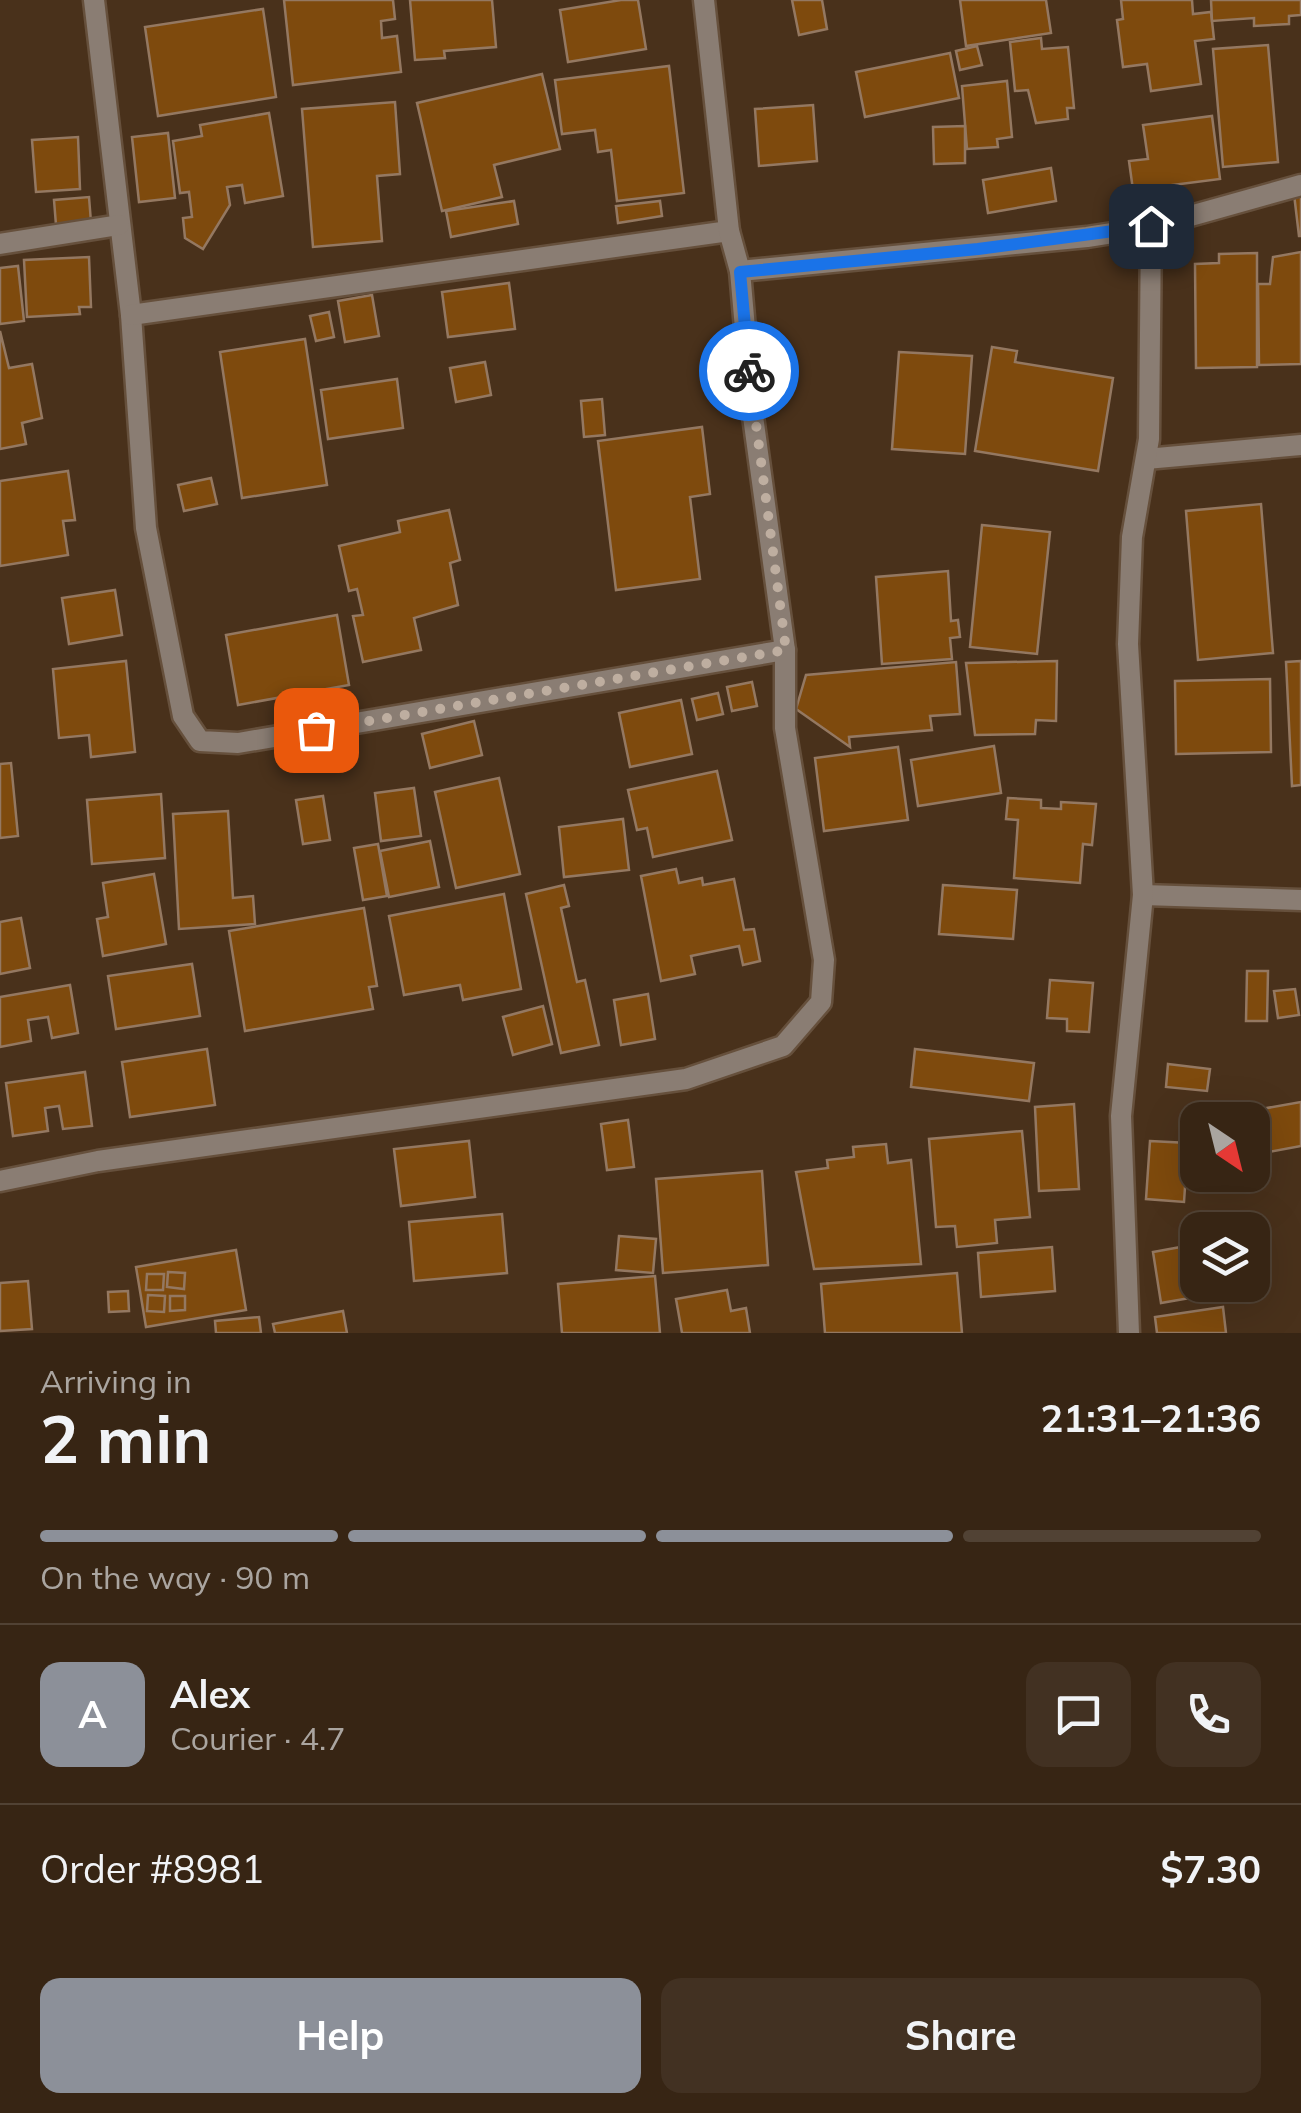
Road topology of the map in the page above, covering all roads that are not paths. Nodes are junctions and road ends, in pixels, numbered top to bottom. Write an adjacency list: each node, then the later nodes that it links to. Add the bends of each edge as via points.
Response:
1 (94, 0): 4 (street)
2 (704, 0): 6 (street)
3 (1301, 185): 5 (street)
4 (119, 225): 7 (street); 9 (street)
5 (1151, 226): 8 (street); 11 (street)
6 (730, 231): 8 (street); 9 (street)
7 (0, 244)
8 (740, 272): 12 (street)
9 (131, 316): 12 (street, via 146,528 183,716 200,741 238,743)
10 (1301, 445): 11 (street)
11 (1146, 459): 13 (street, via 1132,537 1128,644)
12 (786, 650): 15 (street, via 785,728 824,960 820,1002 783,1046 686,1079)
13 (1143, 895): 14 (street); 16 (street, via 1121,1116)
14 (1301, 900)
15 (0, 1181)
16 (1129, 1333)

